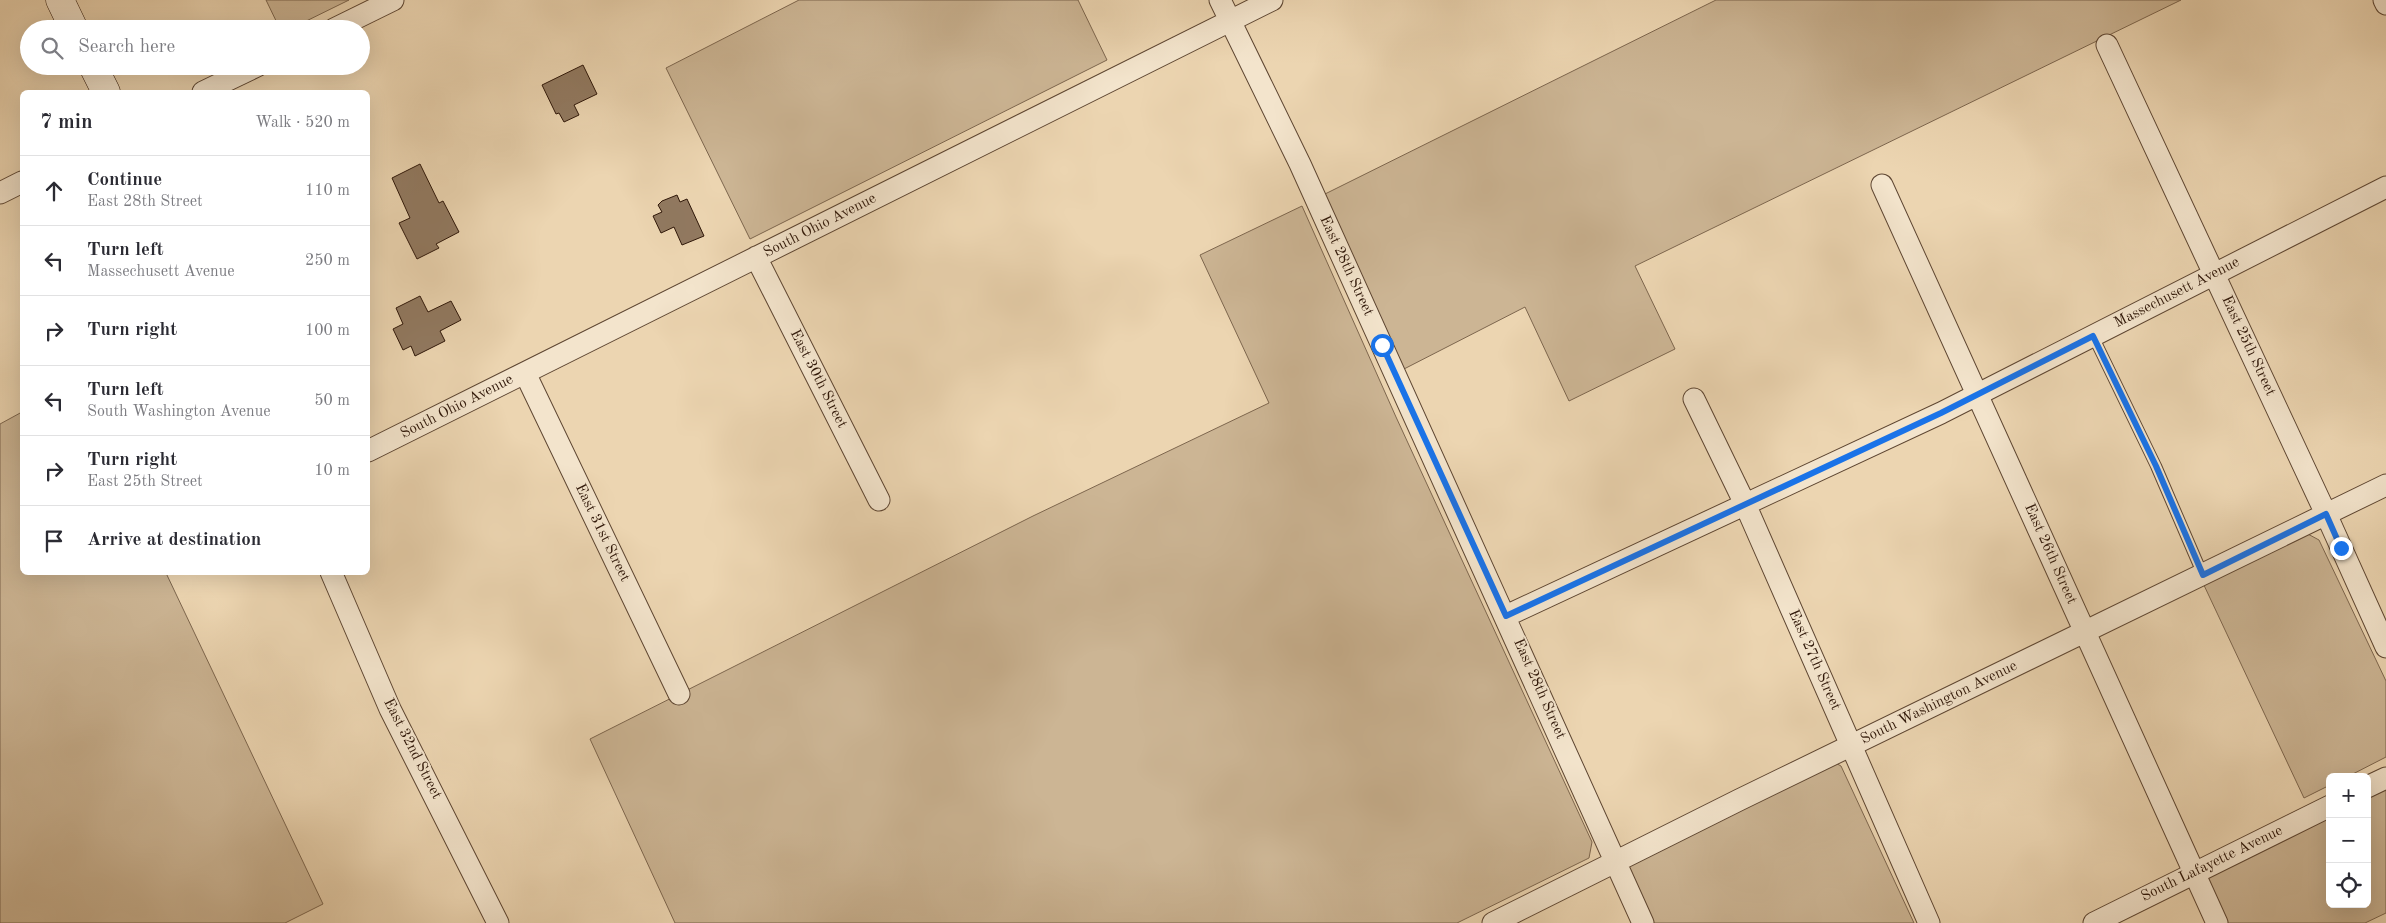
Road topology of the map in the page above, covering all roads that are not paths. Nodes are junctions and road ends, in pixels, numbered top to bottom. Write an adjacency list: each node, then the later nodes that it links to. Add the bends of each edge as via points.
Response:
1 (60, 0): 7 (street)
2 (392, 0): 8 (street)
3 (1220, 0): 9 (street, East 28th Street)
4 (1272, 0): 9 (street, South Ohio Avenue)
5 (2384, 0): 6 (street)
6 (2386, 4)
7 (70, 20)
8 (352, 20)
9 (1230, 21): 19 (street, South Ohio Avenue); 32 (street, East 28th Street, via 1300,164)
10 (2107, 45): 20 (street, East 25th Street)
11 (98, 75): 13 (street)
12 (238, 75): 14 (street)
13 (105, 90)
14 (207, 90)
15 (20, 183): 18 (street)
16 (1882, 184): 23 (street, East 26th Street)
17 (2386, 187): 20 (street, Massechusett Avenue)
18 (0, 193)
19 (756, 258): 22 (street, South Ohio Avenue); 27 (street, East 30th Street)
20 (2215, 274): 21 (street, Massechusett Avenue); 29 (street, East 25th Street)
21 (2093, 336): 23 (street, Massechusett Avenue); 31 (lane, via 2156,466)
22 (525, 373): 25 (street, South Ohio Avenue); 35 (street, East 31st Street)
23 (1977, 394): 28 (street, Massechusett Avenue); 33 (street, East 26th Street)
24 (1694, 399): 28 (street, East 27th Street)
25 (370, 450)
26 (2386, 485): 29 (street, South Washington Avenue)
27 (879, 500)
28 (1745, 504): 32 (street, Massechusett Avenue); 36 (street, East 27th Street)
29 (2326, 514): 31 (street, South Washington Avenue); 34 (street, East 25th Street)
30 (332, 575): 42 (street, East 32nd Street, via 390,709)
31 (2203, 575): 33 (street, South Washington Avenue)
32 (1506, 616): 40 (street, East 28th Street)
33 (2086, 633): 36 (street, South Washington Avenue); 41 (street, East 26th Street)
34 (2386, 647)
35 (680, 694)
36 (1852, 745): 40 (street, South Washington Avenue); 45 (street, East 27th Street)
37 (2386, 778): 38 (street)
38 (2371, 785)
39 (2326, 808): 41 (street, South Lafayette Avenue)
40 (1616, 862): 43 (street, South Washington Avenue); 44 (street, East 28th Street)
41 (2194, 873): 46 (street, South Lafayette Avenue); 47 (street, East 26th Street)
42 (498, 923)
43 (1493, 923)
44 (1643, 923)
45 (1929, 923)
46 (2094, 923)
47 (2217, 923)

